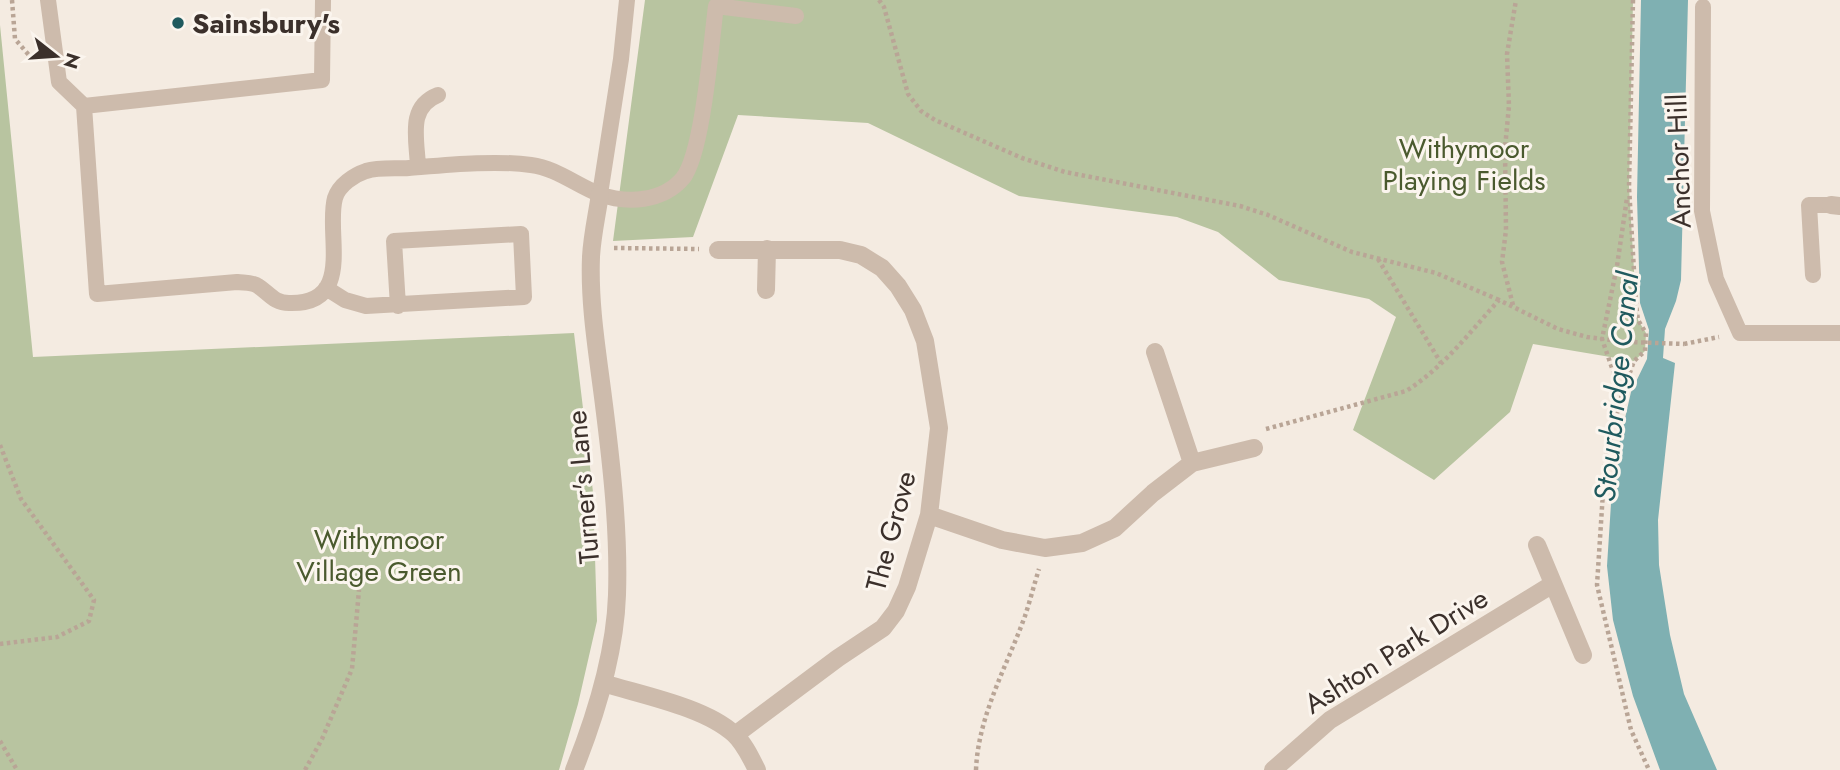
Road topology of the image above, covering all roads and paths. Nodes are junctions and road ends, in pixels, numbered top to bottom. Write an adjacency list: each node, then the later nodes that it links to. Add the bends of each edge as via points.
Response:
1 (12, 0): 10 (path, via 15,39)
2 (48, 0): 12 (lane, via 59,82)
3 (323, 0): 12 (lane, via 322,80)
4 (628, 0): 15 (lane)
5 (879, 0): 20 (path, via 908,94 935,120 1065,173 1240,206)
6 (1516, 0): 26 (path, via 1507,54 1502,261)
7 (1633, 0): 14 (path)
8 (1703, 7): 27 (lane, Anchor Hill, via 1702,211 1716,279)
9 (796, 16): 15 (lane, via 716,6 699,130 682,178 643,200)
10 (39, 66)
11 (438, 95): 13 (lane, via 421,104 417,114)
12 (84, 106): 22 (lane, via 97,294 237,282 256,285 271,299 287,303 302,302)
13 (418, 167): 15 (lane, via 531,165); 22 (lane, via 366,171 341,187 335,197 334,268)
14 (1629, 187): 29 (path); 32 (path, via 1636,304 1646,333 1645,351 1634,361)
15 (600, 194): 44 (street, Turner's Lane, via 591,256 593,304 615,507 617,586)
16 (1835, 205): 21 (lane, via 1809,205)
17 (607, 248): 19 (path)
18 (766, 249): 19 (street, The Grove); 23 (street); 37 (street, The Grove, via 840,250 861,255 882,268 913,310 925,341 939,428)
19 (718, 250)
20 (1377, 258): 24 (path, via 1436,273); 31 (path)
21 (1813, 275)
22 (326, 288): 25 (lane, via 355,305)
23 (766, 290)
24 (1499, 300): 26 (path); 31 (path)
25 (398, 306): 25 (lane, via 524,297 520,234 394,241)
26 (1513, 306): 29 (path, via 1558,329)
27 (1740, 333): 28 (lane); 29 (path, bridge, via 1684,344)
28 (1840, 333)
29 (1602, 339): 32 (path)
30 (1155, 352): 36 (street)
31 (1441, 363): 33 (path, via 1424,380 1396,396)
32 (1622, 395): 53 (path, via 1605,461 1597,585 1631,730)
33 (1265, 429)
34 (0, 445): 42 (path, via 21,499 94,600 89,621 57,637)
35 (1254, 447): 36 (street)
36 (1192, 463): 39 (street, via 1115,528 1083,543)
37 (929, 515): 39 (street, via 1002,540); 45 (street, The Grove, via 907,587 883,628)
38 (1537, 545): 40 (street)
39 (1045, 548): 51 (path, via 996,687)
40 (1553, 584): 43 (street); 52 (street, Ashton Park Drive, via 1330,720)
41 (359, 590): 48 (path, via 352,669)
42 (0, 644)
43 (1583, 655)
44 (603, 683): 45 (street, via 696,712); 49 (street, Turner's Lane)
45 (735, 735): 50 (street)
46 (0, 741): 47 (path)
47 (17, 770)
48 (305, 770)
49 (574, 770)
50 (757, 770)
51 (976, 770)
52 (1273, 770)
53 (1649, 770)

